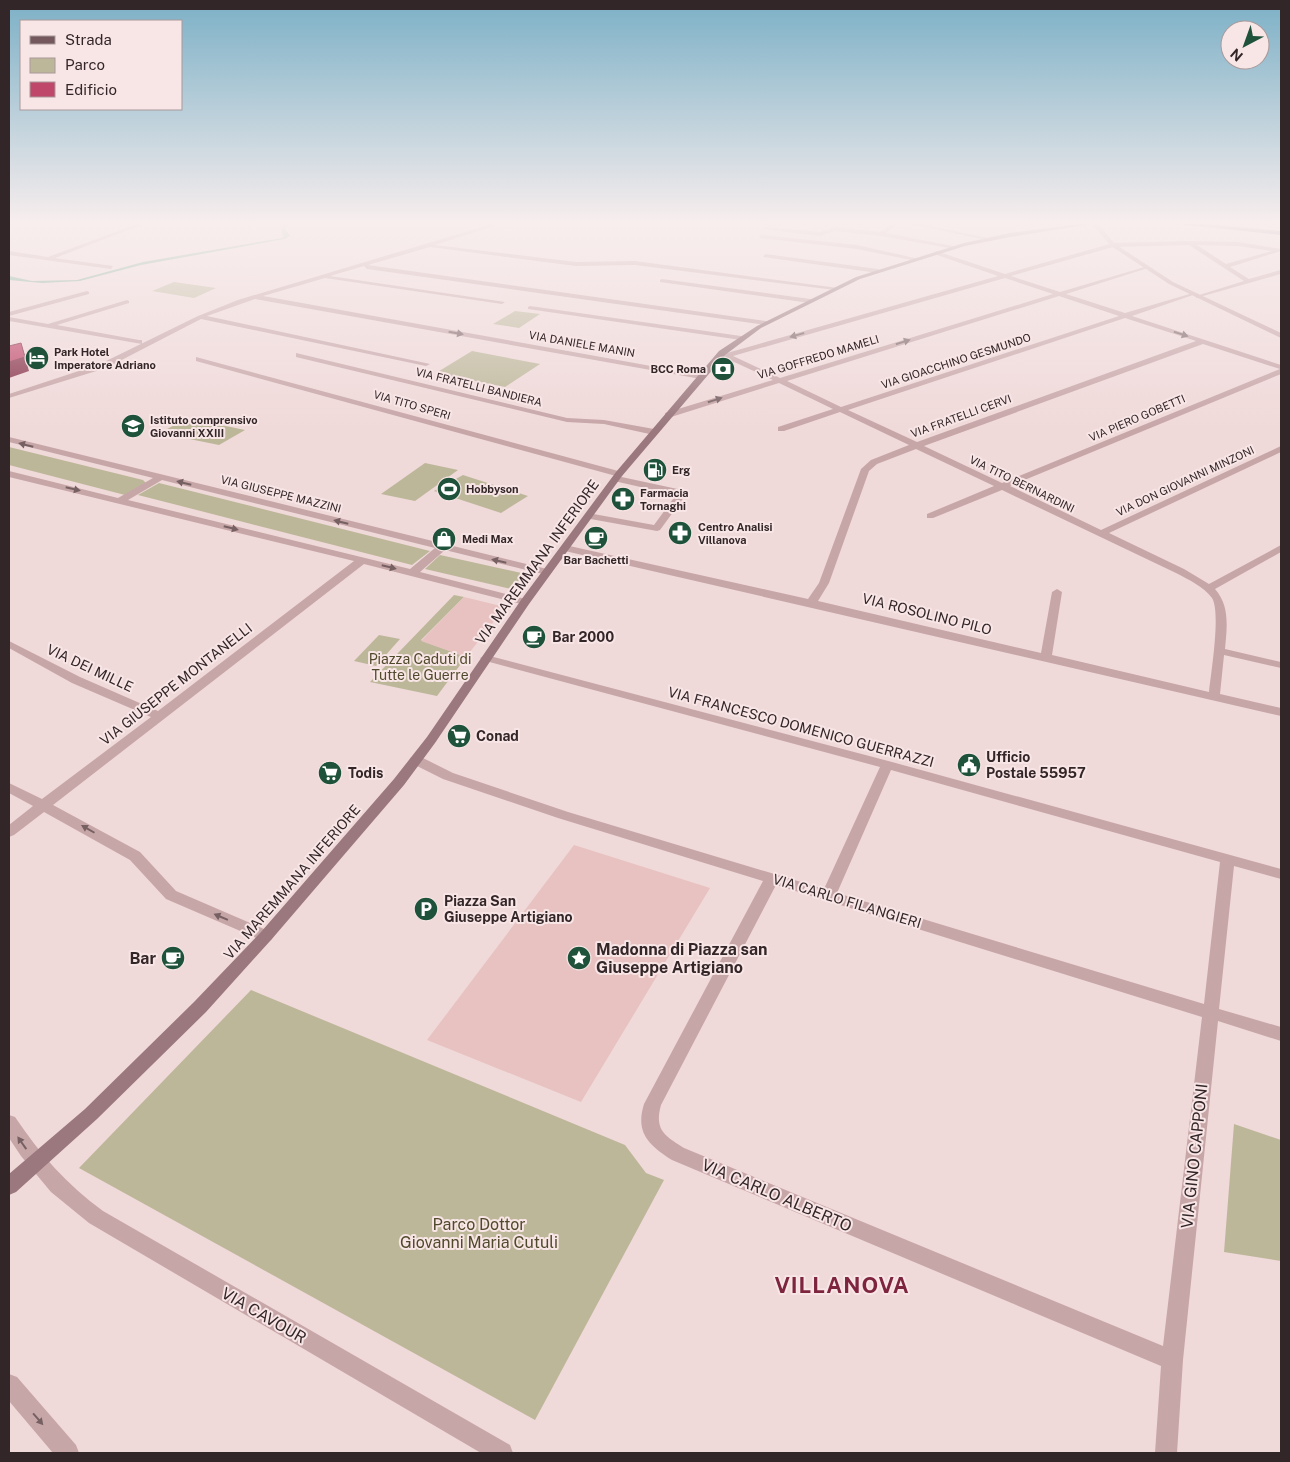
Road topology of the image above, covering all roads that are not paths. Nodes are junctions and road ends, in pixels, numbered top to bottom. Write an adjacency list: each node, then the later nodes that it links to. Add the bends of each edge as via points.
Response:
1 (259, 292): 29 (street, via 182,320)
2 (269, 292): 15 (street)
3 (432, 292): 18 (street)
4 (548, 292): 24 (street)
5 (745, 292): 16 (street)
6 (827, 292): 16 (main road, VIA MAREMMANA INFERIORE)
7 (947, 292): 30 (street, one-way to 30)
8 (1055, 292): 13 (street)
9 (1066, 292): 13 (street, VIA GOFFREDO MAMELI)
10 (1188, 292): 14 (street)
11 (1209, 292): 14 (street, VIA GIOACCHINO GESMUNDO)
12 (87, 293): 20 (street)
13 (1060, 294): 21 (street); 37 (street, VIA GOFFREDO MAMELI, one-way to 13)
14 (1194, 296): 21 (street, VIA GIOACCHINO GESMUNDO); 26 (street)
15 (253, 297): 22 (street); 36 (street, VIA DANIELE MANIN, one-way to 36)
16 (810, 301): 24 (main road, VIA MAREMMANA INFERIORE)
17 (127, 302): 25 (street)
18 (502, 302)
19 (530, 308): 27 (street)
20 (9, 314)
21 (1126, 316): 28 (street, one-way to 28); 40 (street, VIA GIOACCHINO GESMUNDO)
22 (200, 317): 33 (street); 39 (street, via 109,364)
23 (9, 319): 25 (street)
24 (766, 323): 27 (main road, VIA MAREMMANA INFERIORE)
25 (46, 327): 29 (street)
26 (1281, 336)
27 (741, 338): 30 (main road, VIA MAREMMANA INFERIORE)
28 (1203, 341): 34 (street); 45 (street, VIA FRATELLI CERVI)
29 (139, 342): 38 (street, via 88,365)
30 (724, 354): 36 (main road, VIA MAREMMANA INFERIORE); 37 (street, VIA TITO BERNARDINI)
31 (299, 355): 43 (street, VIA FRATELLI BANDIERA, via 567,420 604,422)
32 (199, 359): 48 (street, VIA TITO SPERI)
33 (426, 364)
34 (1281, 367)
35 (1281, 371): 50 (street, VIA PIERO GOBETTI)
36 (701, 376): 41 (main road, VIA MAREMMANA INFERIORE)
37 (778, 381): 40 (street, VIA TITO BERNARDINI); 41 (street, VIA GOFFREDO MAMELI, one-way to 37)
38 (9, 389)
39 (9, 396)
40 (841, 411): 42 (street, VIA GIOACCHINO GESMUNDO); 45 (street, VIA TITO BERNARDINI)
41 (668, 415): 43 (main road, VIA MAREMMANA INFERIORE)
42 (781, 429)
43 (654, 432): 48 (main road, VIA MAREMMANA INFERIORE)
44 (9, 440): 49 (street, VIA GIUSEPPE MAZZINI, one-way to 44)
45 (915, 446): 50 (street, VIA TITO BERNARDINI); 64 (street, VIA FRATELLI CERVI, via 878,460 862,474 824,582)
46 (1281, 449): 54 (street, VIA DON GIOVANNI MINZONI)
47 (9, 474): 51 (street, one-way to 51)
48 (618, 476): 52 (main road, VIA MAREMMANA INFERIORE); 52 (street, VIA TITO SPERI, via 682,493 657,528)
49 (161, 477): 51 (street); 55 (street, VIA GIUSEPPE MAZZINI, one-way to 49)
50 (1002, 487): 53 (street, VIA PIERO GOBETTI); 54 (street, VIA TITO BERNARDINI)
51 (121, 500): 58 (street, one-way to 58)
52 (588, 516): 56 (main road, VIA MAREMMANA INFERIORE)
53 (930, 516)
54 (1099, 534): 61 (street, VIA TITO BERNARDINI)
55 (442, 547): 59 (street, VIA GIUSEPPE MAZZINI, one-way to 55); 60 (street)
56 (565, 548): 59 (main road, VIA MAREMMANA INFERIORE); 64 (street, VIA ROSOLINO PILO)
57 (1281, 548): 61 (street)
58 (362, 560): 60 (street, one-way to 60); 72 (street, VIA GIUSEPPE MONTANELLI)
59 (546, 572): 63 (main road, VIA MAREMMANA INFERIORE)
60 (412, 573): 63 (street)
61 (1209, 588): 66 (street, via 1220,602)
62 (1057, 592): 68 (street)
63 (524, 602): 67 (main road, VIA MAREMMANA INFERIORE)
64 (812, 602): 68 (street, VIA ROSOLINO PILO)
65 (9, 644): 72 (street, VIA DEI MILLE, via 67,676)
66 (1220, 652): 69 (street); 70 (street)
67 (486, 658): 73 (main road, VIA MAREMMANA INFERIORE); 74 (street, VIA FRANCESCO DOMENICO GUERRAZZI)
68 (1046, 659): 70 (street, VIA ROSOLINO PILO)
69 (1281, 665)
70 (1214, 697): 71 (street, VIA ROSOLINO PILO)
71 (1281, 712)
72 (160, 716): 76 (street, VIA GIUSEPPE MONTANELLI)
73 (416, 760): 80 (street, VIA CARLO FILANGIERI, via 448,776 563,815); 82 (main road, VIA MAREMMANA INFERIORE)
74 (886, 765): 78 (street, VIA FRANCESCO DOMENICO GUERRAZZI); 81 (street)
75 (9, 787): 76 (street)
76 (44, 805): 77 (street, VIA GIUSEPPE MONTANELLI); 82 (street, one-way to 76, via 171,895 135,856)
77 (9, 832)
78 (1228, 859): 79 (street, VIA FRANCESCO DOMENICO GUERRAZZI); 83 (street, VIA GINO CAPPONI)
79 (1281, 874)
80 (772, 878): 81 (street, VIA CARLO FILANGIERI); 88 (street, VIA CARLO ALBERTO, via 652,1104 650,1130 657,1140 678,1154)
81 (829, 895): 83 (street, VIA CARLO FILANGIERI)
82 (266, 936): 86 (main road, VIA MAREMMANA INFERIORE, via 149,1058)
83 (1210, 1011): 84 (street, VIA CARLO FILANGIERI); 88 (street, VIA GINO CAPPONI)
84 (1281, 1034)
85 (9, 1123): 86 (street, VIA CAVOUR, one-way to 85)
86 (36, 1163): 87 (main road, VIA MAREMMANA INFERIORE); 91 (street, VIA CAVOUR, via 69,1198 96,1217)
87 (9, 1186)
88 (1172, 1360): 92 (street, VIA GINO CAPPONI)
89 (9, 1385): 90 (street, one-way to 90)
90 (68, 1453)
91 (502, 1453)
92 (1166, 1453)

